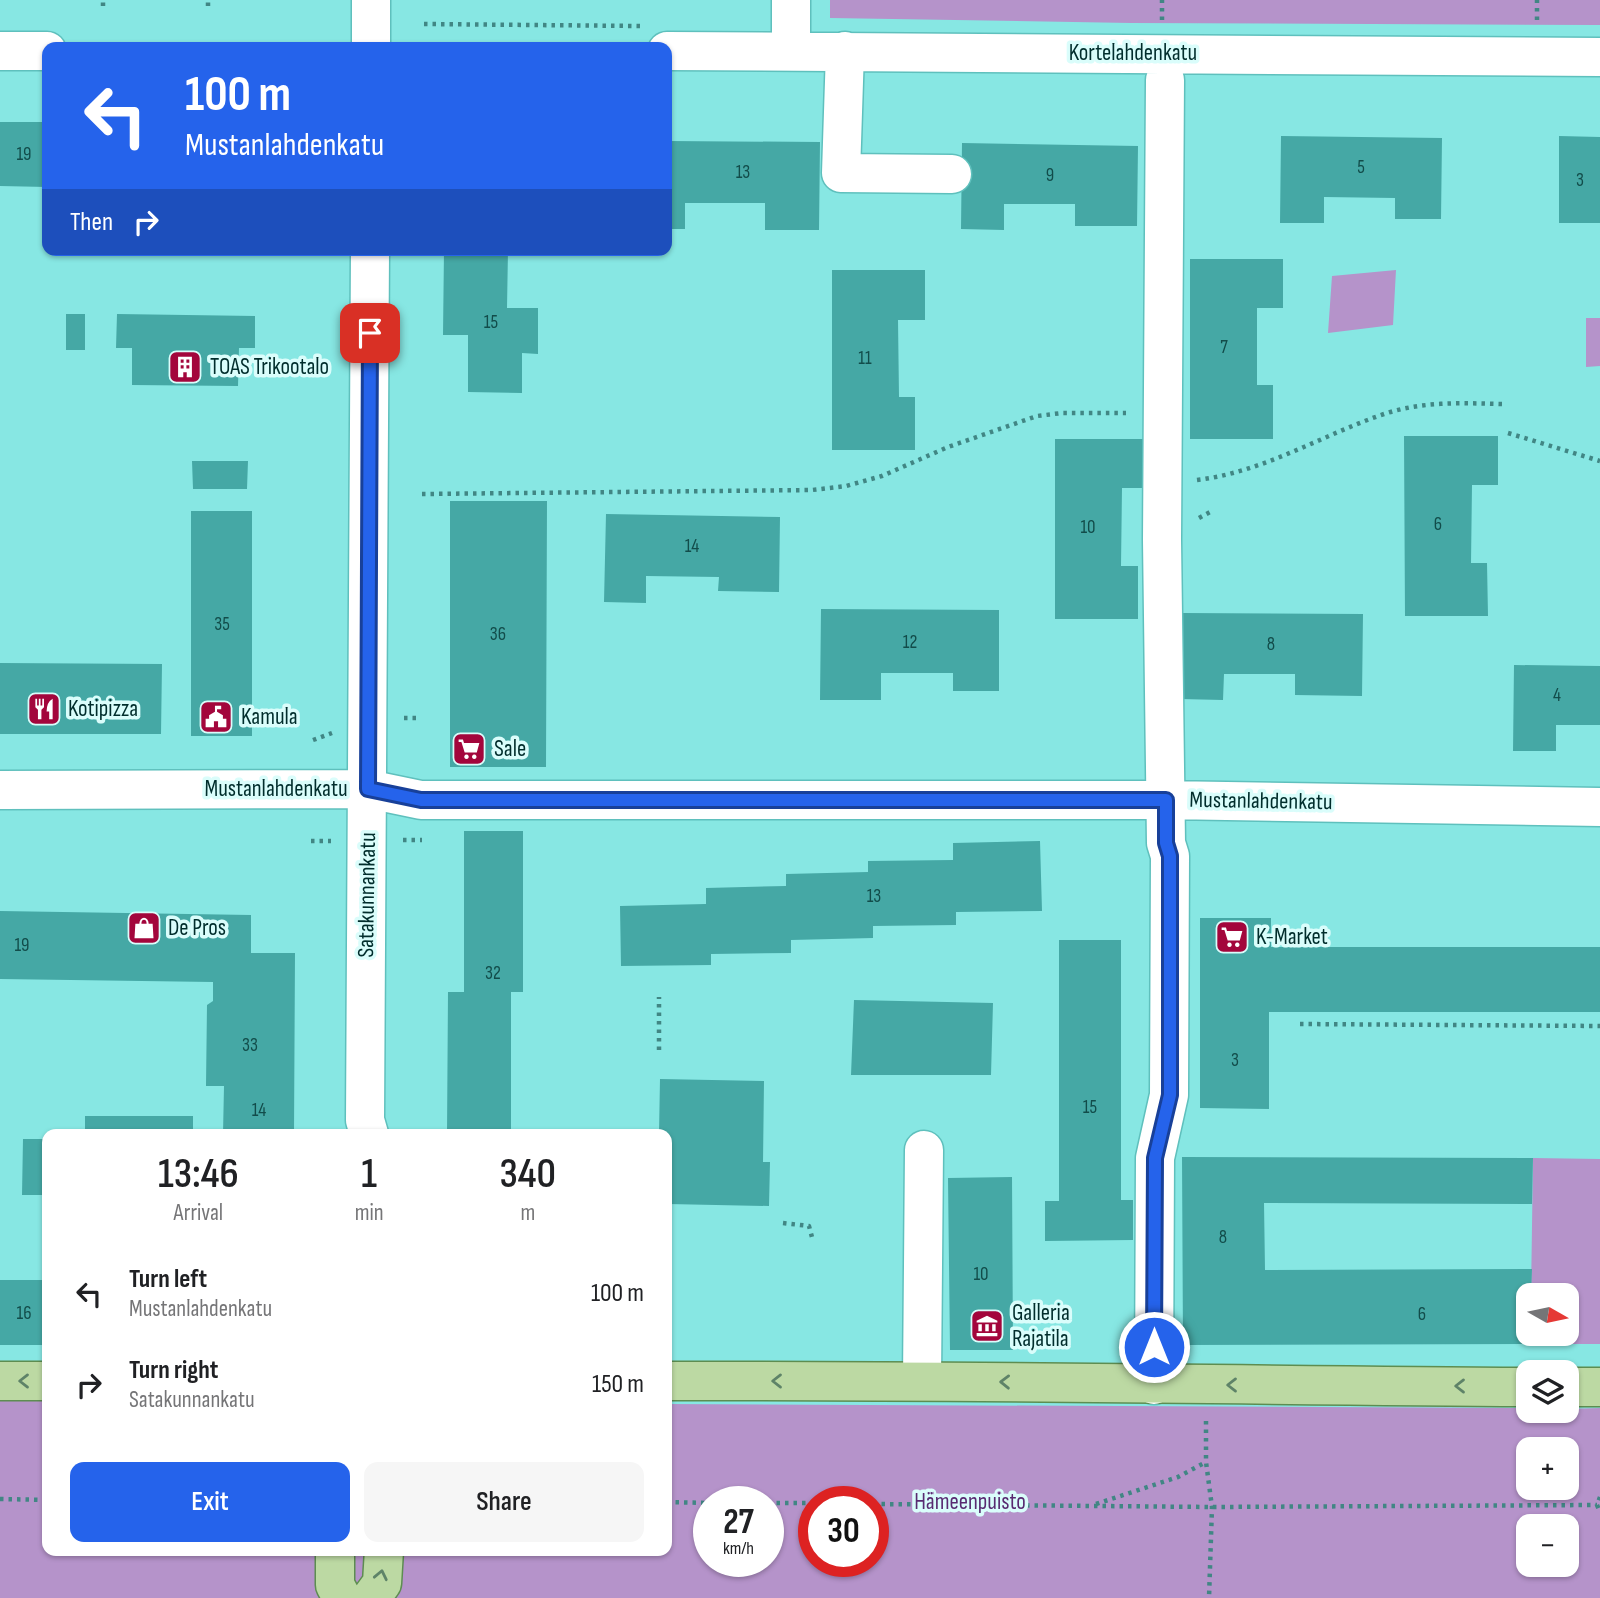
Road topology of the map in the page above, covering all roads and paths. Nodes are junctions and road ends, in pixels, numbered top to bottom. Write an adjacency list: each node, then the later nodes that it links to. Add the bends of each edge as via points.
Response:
1 (371, 0): 5 (street)
2 (791, 0): 9 (street)
3 (1537, 0): 4 (path)
4 (1536, 31)
5 (371, 42)
6 (0, 51): 7 (street)
7 (42, 51)
8 (672, 51): 9 (street, Kortelahdenkatu)
9 (791, 51): 10 (street, Kortelahdenkatu)
10 (845, 51): 11 (street, Kortelahdenkatu); 13 (street, via 841,173)
11 (1600, 57)
12 (1164, 80): 16 (street)
13 (952, 174)
14 (370, 256): 21 (street, Satakunnankatu)
15 (1502, 404): 19 (path, via 1416,406 1238,472)
16 (1162, 412): 19 (street); 20 (path, via 1037,416 882,476 811,490)
17 (1508, 433): 18 (path)
18 (1600, 461)
19 (1162, 483): 23 (street)
20 (422, 494)
21 (368, 789): 22 (street, Mustanlahdenkatu); 23 (street, Mustanlahdenkatu, via 421,800); 29 (street, Satakunnankatu)
22 (0, 790)
23 (1166, 800): 24 (street, Mustanlahdenkatu); 37 (street, via 1170,1095 1155,1158)
24 (1600, 807)
25 (659, 997): 28 (path)
26 (1300, 1024): 27 (path)
27 (1600, 1026)
28 (659, 1050)
29 (365, 1129)
30 (924, 1150): 33 (street)
31 (783, 1223): 32 (path, via 809,1226)
32 (813, 1241)
33 (922, 1380): 36 (main road, one-way to 36); 37 (main road, one-way to 33)
34 (0, 1381): 35 (main road, one-way to 34)
35 (42, 1381)
36 (672, 1381)
37 (1154, 1385): 38 (main road)
38 (1207, 1385): 39 (main road, one-way to 38); 42 (path)
39 (1516, 1387)
40 (1579, 1387): 41 (main road)
41 (1600, 1387)
42 (1206, 1462): 49 (path, via 1178,1477); 51 (path)
43 (1600, 1497): 50 (path)
44 (0, 1500): 45 (path)
45 (42, 1500)
46 (672, 1502): 47 (path)
47 (693, 1503)
48 (889, 1504): 49 (path)
49 (1093, 1505): 51 (path)
50 (1597, 1505): 51 (path); 52 (path)
51 (1212, 1507): 57 (path)
52 (1600, 1512)
53 (335, 1556): 55 (main road, via 335,1585)
54 (384, 1556): 56 (main road, one-way to 54, via 382,1583)
55 (342, 1598)
56 (371, 1598)
57 (1209, 1598)

